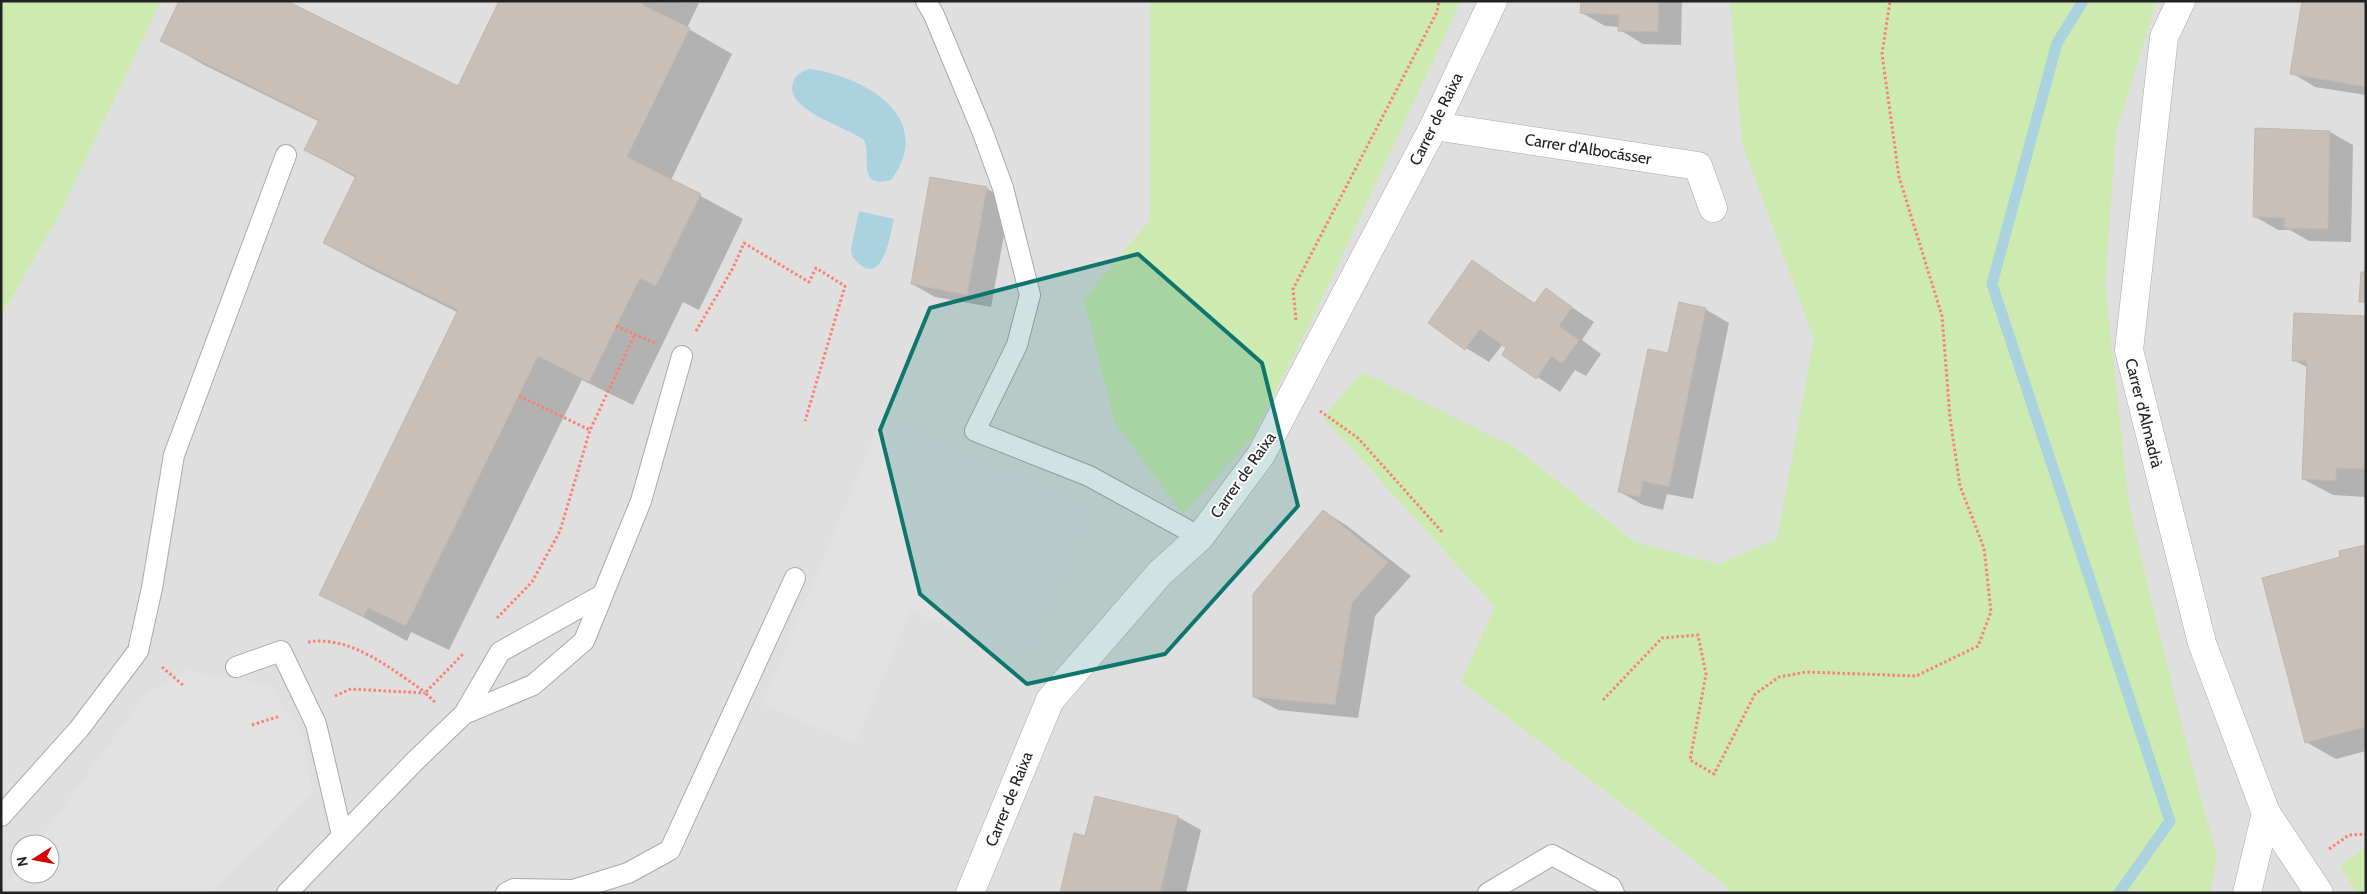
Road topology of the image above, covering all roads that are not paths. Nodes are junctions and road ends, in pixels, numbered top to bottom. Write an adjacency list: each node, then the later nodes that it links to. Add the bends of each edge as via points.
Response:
1 (926, 1): 8 (lane, via 946,42 1003,188 1030,294 1017,345 975,431 1089,476)
2 (1494, 1): 4 (street, Carrer de Raixa)
3 (2181, 1): 13 (street, Carrer d'Almadrà, via 2164,37 2129,350 2202,643)
4 (1434, 126): 6 (street, Carrer d'Albocásser, via 1698,166); 8 (street, Carrer de Raixa, via 1261,455)
5 (286, 155): 14 (lane, via 174,455 138,651 79,730)
6 (1713, 208)
7 (682, 356): 10 (lane, via 641,501)
8 (1200, 536): 18 (street, Carrer de Raixa, via 1160,573 1050,700)
9 (795, 578): 17 (lane, via 670,850 628,873 573,890 514,889)
10 (602, 595): 12 (lane, via 500,652); 12 (lane, via 584,641 532,686)
11 (236, 667): 15 (lane, via 281,651 316,724)
12 (464, 714): 15 (lane)
13 (2266, 813): 21 (street); 22 (street, Carrer d'Almadrà)
14 (1, 816)
15 (342, 835): 16 (lane)
16 (287, 893)
17 (506, 893)
18 (970, 893)
19 (1488, 893): 20 (lane, via 1552,855 1611,887)
20 (1614, 893)
21 (2247, 893)
22 (2319, 893)

